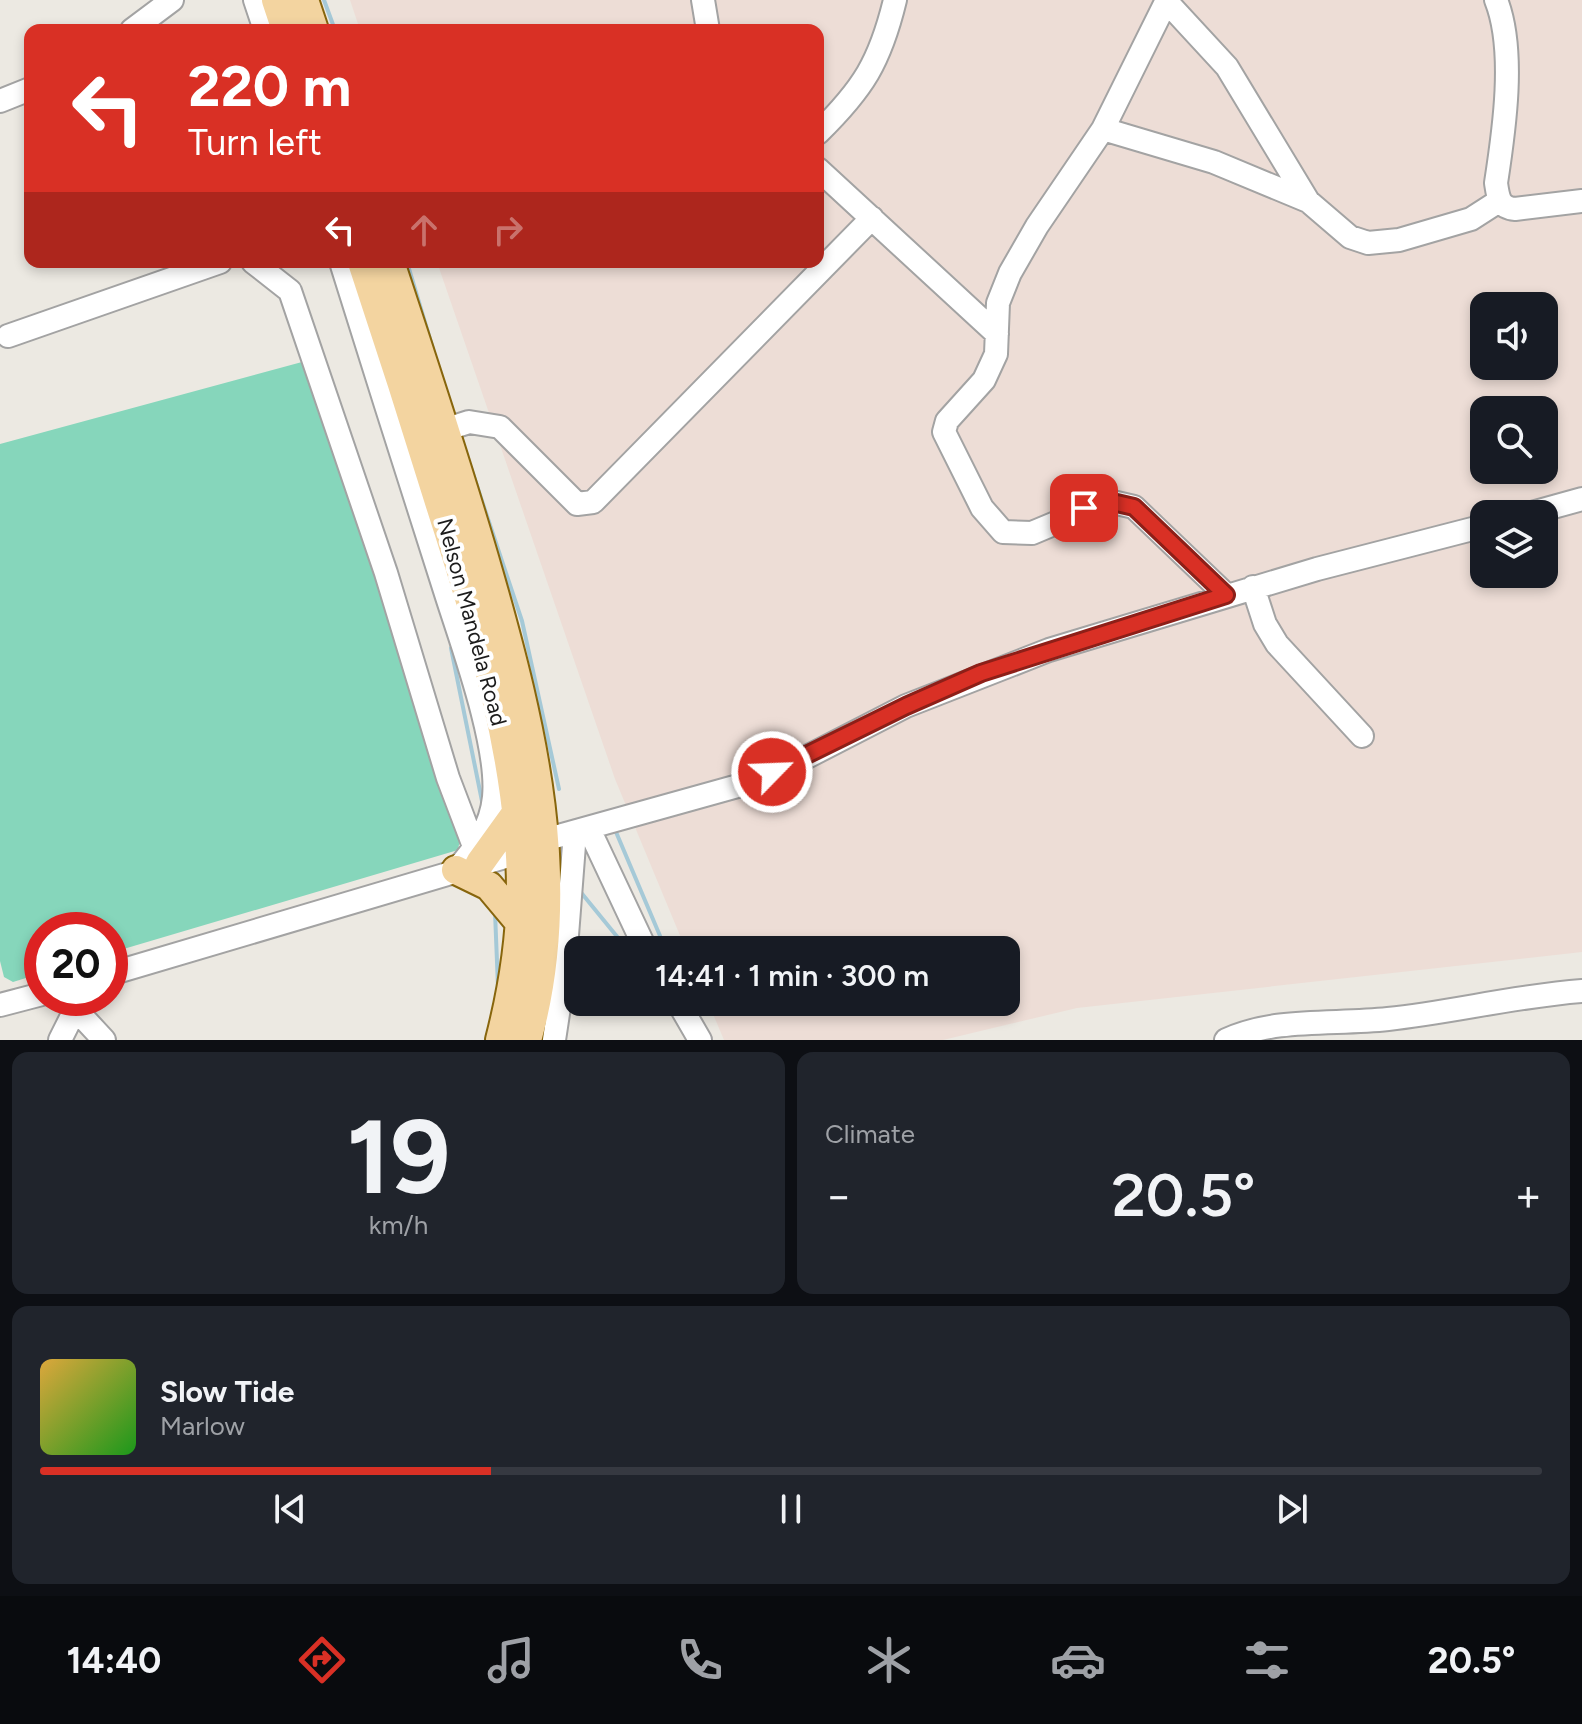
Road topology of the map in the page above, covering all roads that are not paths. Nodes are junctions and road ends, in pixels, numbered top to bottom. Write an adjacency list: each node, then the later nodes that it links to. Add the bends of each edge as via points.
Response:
1 (172, 0): 9 (street)
2 (255, 0): 10 (street)
3 (276, 0): 11 (main road)
4 (304, 0): 12 (main road)
5 (703, 0): 13 (street)
6 (895, 0): 16 (street, via 878,59)
7 (1496, 0): 20 (street, via 1504,21 1505,56)
8 (1167, 1): 17 (street); 19 (street, via 1227,67)
9 (140, 24)
10 (263, 24)
11 (284, 24)
12 (312, 24)
13 (707, 24)
14 (24, 91): 15 (street)
15 (0, 101)
16 (824, 127)
17 (1103, 129): 19 (street, via 1214,162); 30 (street, via 1010,273 998,303)
18 (824, 174): 22 (street)
19 (1308, 201): 20 (street, via 1350,237 1368,243 1453,226)
20 (1499, 201): 21 (street, via 1515,209)
21 (1582, 201)
22 (872, 218): 23 (street); 30 (street)
23 (824, 267)
24 (203, 268): 31 (street)
25 (261, 268): 42 (street, via 290,291 386,573)
26 (343, 268): 42 (street, via 473,677 494,774 490,817)
27 (364, 268): 39 (main road, Nelson Mandela Road, via 476,617)
28 (392, 268): 32 (main road, Nelson Mandela Road)
29 (823, 268): 32 (street, via 593,502 577,504 500,427 469,422)
30 (997, 334): 37 (street, via 996,354 984,380 947,421 944,432 995,525 1003,532 1032,533 1108,501 1134,507)
31 (8, 336)
32 (444, 430): 41 (main road, Nelson Mandela Road, via 524,702 539,781)
33 (1582, 499): 34 (street)
34 (1558, 506)
35 (1470, 530): 36 (street)
36 (1253, 587): 37 (street); 38 (street, via 1277,644)
37 (1226, 595): 40 (street, via 981,673 745,784)
38 (1362, 736)
39 (516, 813): 41 (main road, Nelson Mandela Road); 42 (main road)
40 (582, 831): 41 (street); 44 (street); 56 (street)
41 (536, 846): 42 (street); 43 (main road, Nelson Mandela Road); 55 (main road, Nelson Mandela Road, via 548,908 545,954)
42 (470, 861): 43 (main road); 45 (street)
43 (520, 923): 54 (main road, Nelson Mandela Road)
44 (638, 936)
45 (128, 968)
46 (1582, 991): 58 (street, via 1388,1019 1271,1026)
47 (24, 999): 48 (street)
48 (0, 1005)
49 (67, 1016): 52 (street)
50 (81, 1016): 53 (street)
51 (686, 1016): 57 (street)
52 (60, 1040)
53 (104, 1040)
54 (500, 1040)
55 (527, 1040)
56 (554, 1040)
57 (700, 1040)
58 (1226, 1040)

